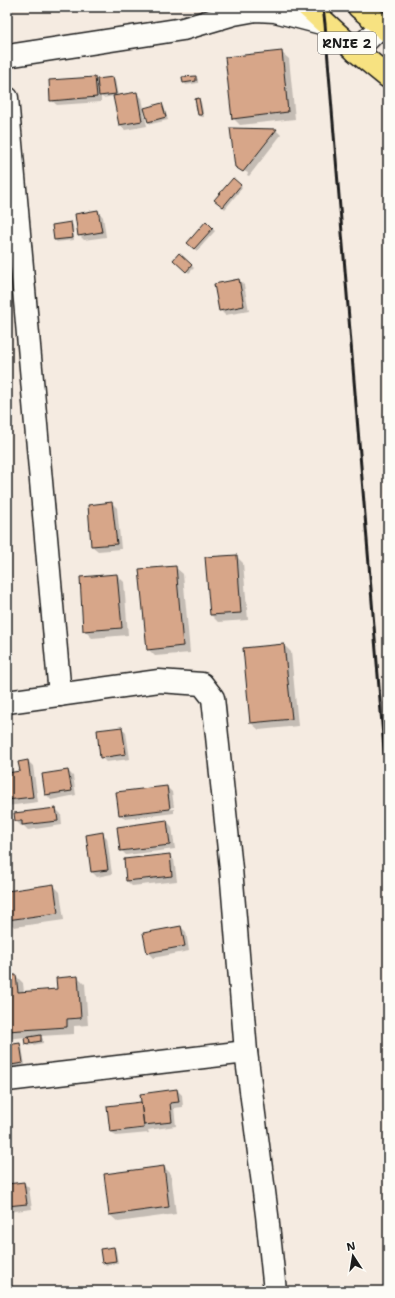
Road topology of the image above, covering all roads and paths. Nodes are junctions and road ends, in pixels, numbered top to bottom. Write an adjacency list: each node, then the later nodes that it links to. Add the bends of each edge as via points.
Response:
1 (204, 7): 6 (street)
2 (308, 7): 4 (highway, RNIE 2)
3 (359, 7): 5 (highway, RNIE 2)
4 (325, 24): 6 (street, via 274,11 256,10); 7 (highway, RNIE 2)
5 (386, 27): 7 (street)
6 (183, 29): 8 (street)
7 (356, 51): 9 (highway, RNIE 2)
8 (7, 56)
9 (388, 77)
10 (7, 98): 11 (street)
11 (60, 695): 12 (street); 13 (street, via 159,681 202,684 213,698)
12 (7, 702)
13 (246, 1052): 14 (street); 15 (street)
14 (7, 1080)
15 (275, 1291)

